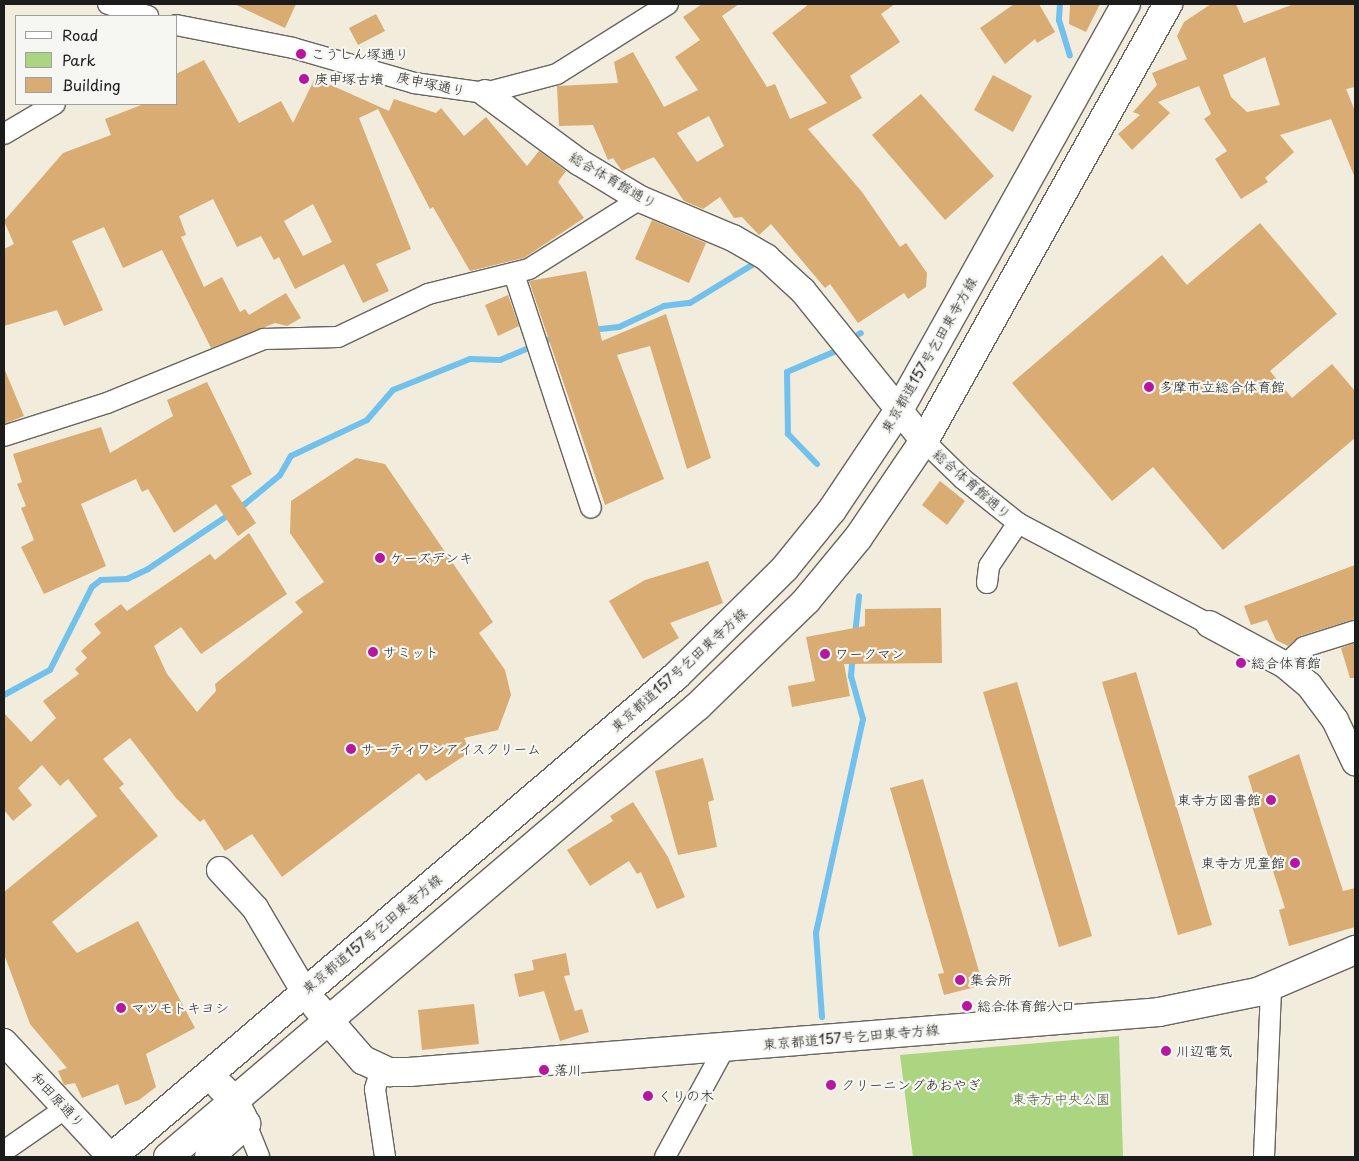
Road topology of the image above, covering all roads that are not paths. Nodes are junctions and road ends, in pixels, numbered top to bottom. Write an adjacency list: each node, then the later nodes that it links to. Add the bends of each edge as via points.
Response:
1 (108, 4): 5 (street)
2 (668, 4): 9 (street, 庚申塚通り, via 557,74)
3 (1126, 4): 14 (main road, 東京都道157号乞田東寺方線)
4 (1168, 4): 16 (main road)
5 (145, 15)
6 (178, 26): 7 (street, 庚申塚通り)
7 (197, 32): 8 (street); 9 (street, 庚申塚通り, via 293,48 414,83)
8 (178, 37)
9 (484, 93): 12 (street, 総合体育館通り, via 579,162)
10 (53, 105): 11 (street)
11 (4, 134)
12 (640, 199): 13 (street, via 545,260); 14 (street, 総合体育館通り, via 733,238 767,258 803,291)
13 (514, 274): 15 (street, via 428,294 338,337 264,340 107,403); 17 (street)
14 (899, 410): 16 (street, 総合体育館通り); 27 (main road, 東京都道157号乞田東寺方線, via 812,535 721,636)
15 (4, 436)
16 (924, 441): 18 (street, 総合体育館通り, via 956,474); 28 (main road, via 838,563 743,666)
17 (590, 508)
18 (1018, 523): 19 (street, via 989,566); 20 (street, 総合体育館通り)
19 (987, 583)
20 (1209, 624): 22 (street, 総合体育館通り)
21 (1355, 631): 22 (street, via 1304,647)
22 (1285, 665): 23 (street, 総合体育館通り, via 1322,700)
23 (1355, 762)
24 (220, 870): 27 (street, via 255,908)
25 (1355, 950): 26 (main road, 東京都道157号乞田東寺方線)
26 (1271, 988): 30 (main road, 東京都道157号乞田東寺方線, via 1159,1012); 43 (street)
27 (304, 992): 28 (main road, 東京都道157号乞田東寺方線); 32 (main road, 東京都道157号乞田東寺方線)
28 (327, 1020): 31 (main road, 東京都道157号乞田東寺方線, via 363,1060); 33 (main road)
29 (4, 1042): 34 (street, 和田原通り)
30 (725, 1047): 31 (main road, 東京都道157号乞田東寺方線, via 409,1072); 42 (street)
31 (381, 1069): 41 (street, via 375,1089)
32 (185, 1093): 33 (main road, via 204,1085 219,1086); 37 (main road, 東京都道157号乞田東寺方線)
33 (233, 1099): 35 (main road); 38 (main road)
34 (66, 1108): 36 (street); 37 (street, 和田原通り)
35 (246, 1124): 39 (main road); 40 (street)
36 (4, 1151)
37 (112, 1157)
38 (168, 1157)
39 (209, 1157)
40 (259, 1157)
41 (385, 1157)
42 (665, 1157)
43 (1264, 1157)

